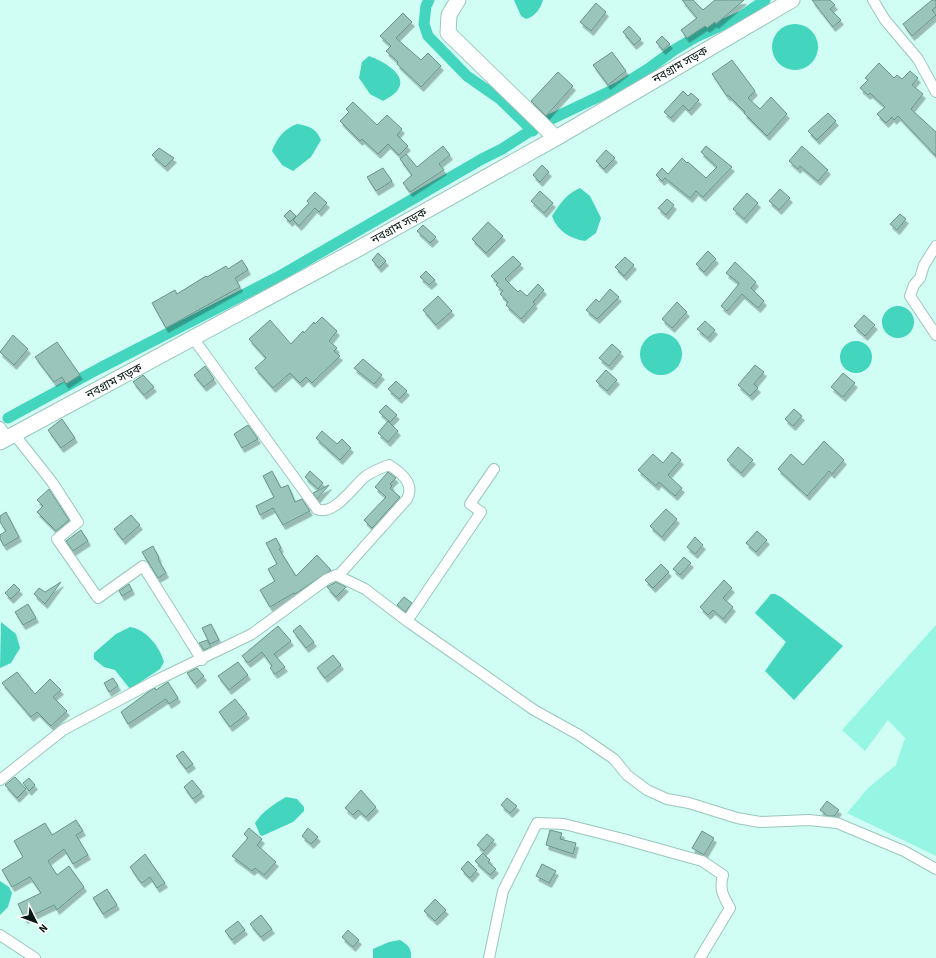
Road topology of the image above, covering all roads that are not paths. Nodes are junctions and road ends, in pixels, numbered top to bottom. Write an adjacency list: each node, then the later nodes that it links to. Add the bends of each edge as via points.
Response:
1 (458, 0): 5 (main road, via 449,15 448,33)
2 (792, 0): 5 (main road, নবগ্রাম সড়ক)
3 (873, 0): 4 (street, via 885,20 918,59)
4 (936, 92)
5 (554, 135): 8 (main road, নবগ্রাম সড়ক, via 356,250)
6 (936, 246): 7 (street, via 910,296)
7 (936, 335)
8 (193, 338): 9 (main road, নবগ্রাম সড়ক); 11 (street, via 316,509 320,511 331,508 366,476 389,465 410,486 411,493 407,499)
9 (6, 435): 13 (street, via 52,482 78,522 56,539 98,598 143,566)
10 (494, 469): 12 (street, via 470,504 481,512)
11 (339, 575): 12 (street, via 365,589); 13 (street, via 327,579 252,634)
12 (407, 621): 15 (street, via 534,710 579,735 614,759 627,775 647,790 667,799 760,822 809,820 837,823 904,851)
13 (202, 660): 14 (street, via 155,681 63,730)
14 (0, 780)
15 (936, 869)
16 (0, 935): 17 (street)
17 (35, 958)
18 (490, 958): 19 (street, via 503,891 537,822 564,824 702,861 723,874 720,885 730,908)
19 (700, 958)

